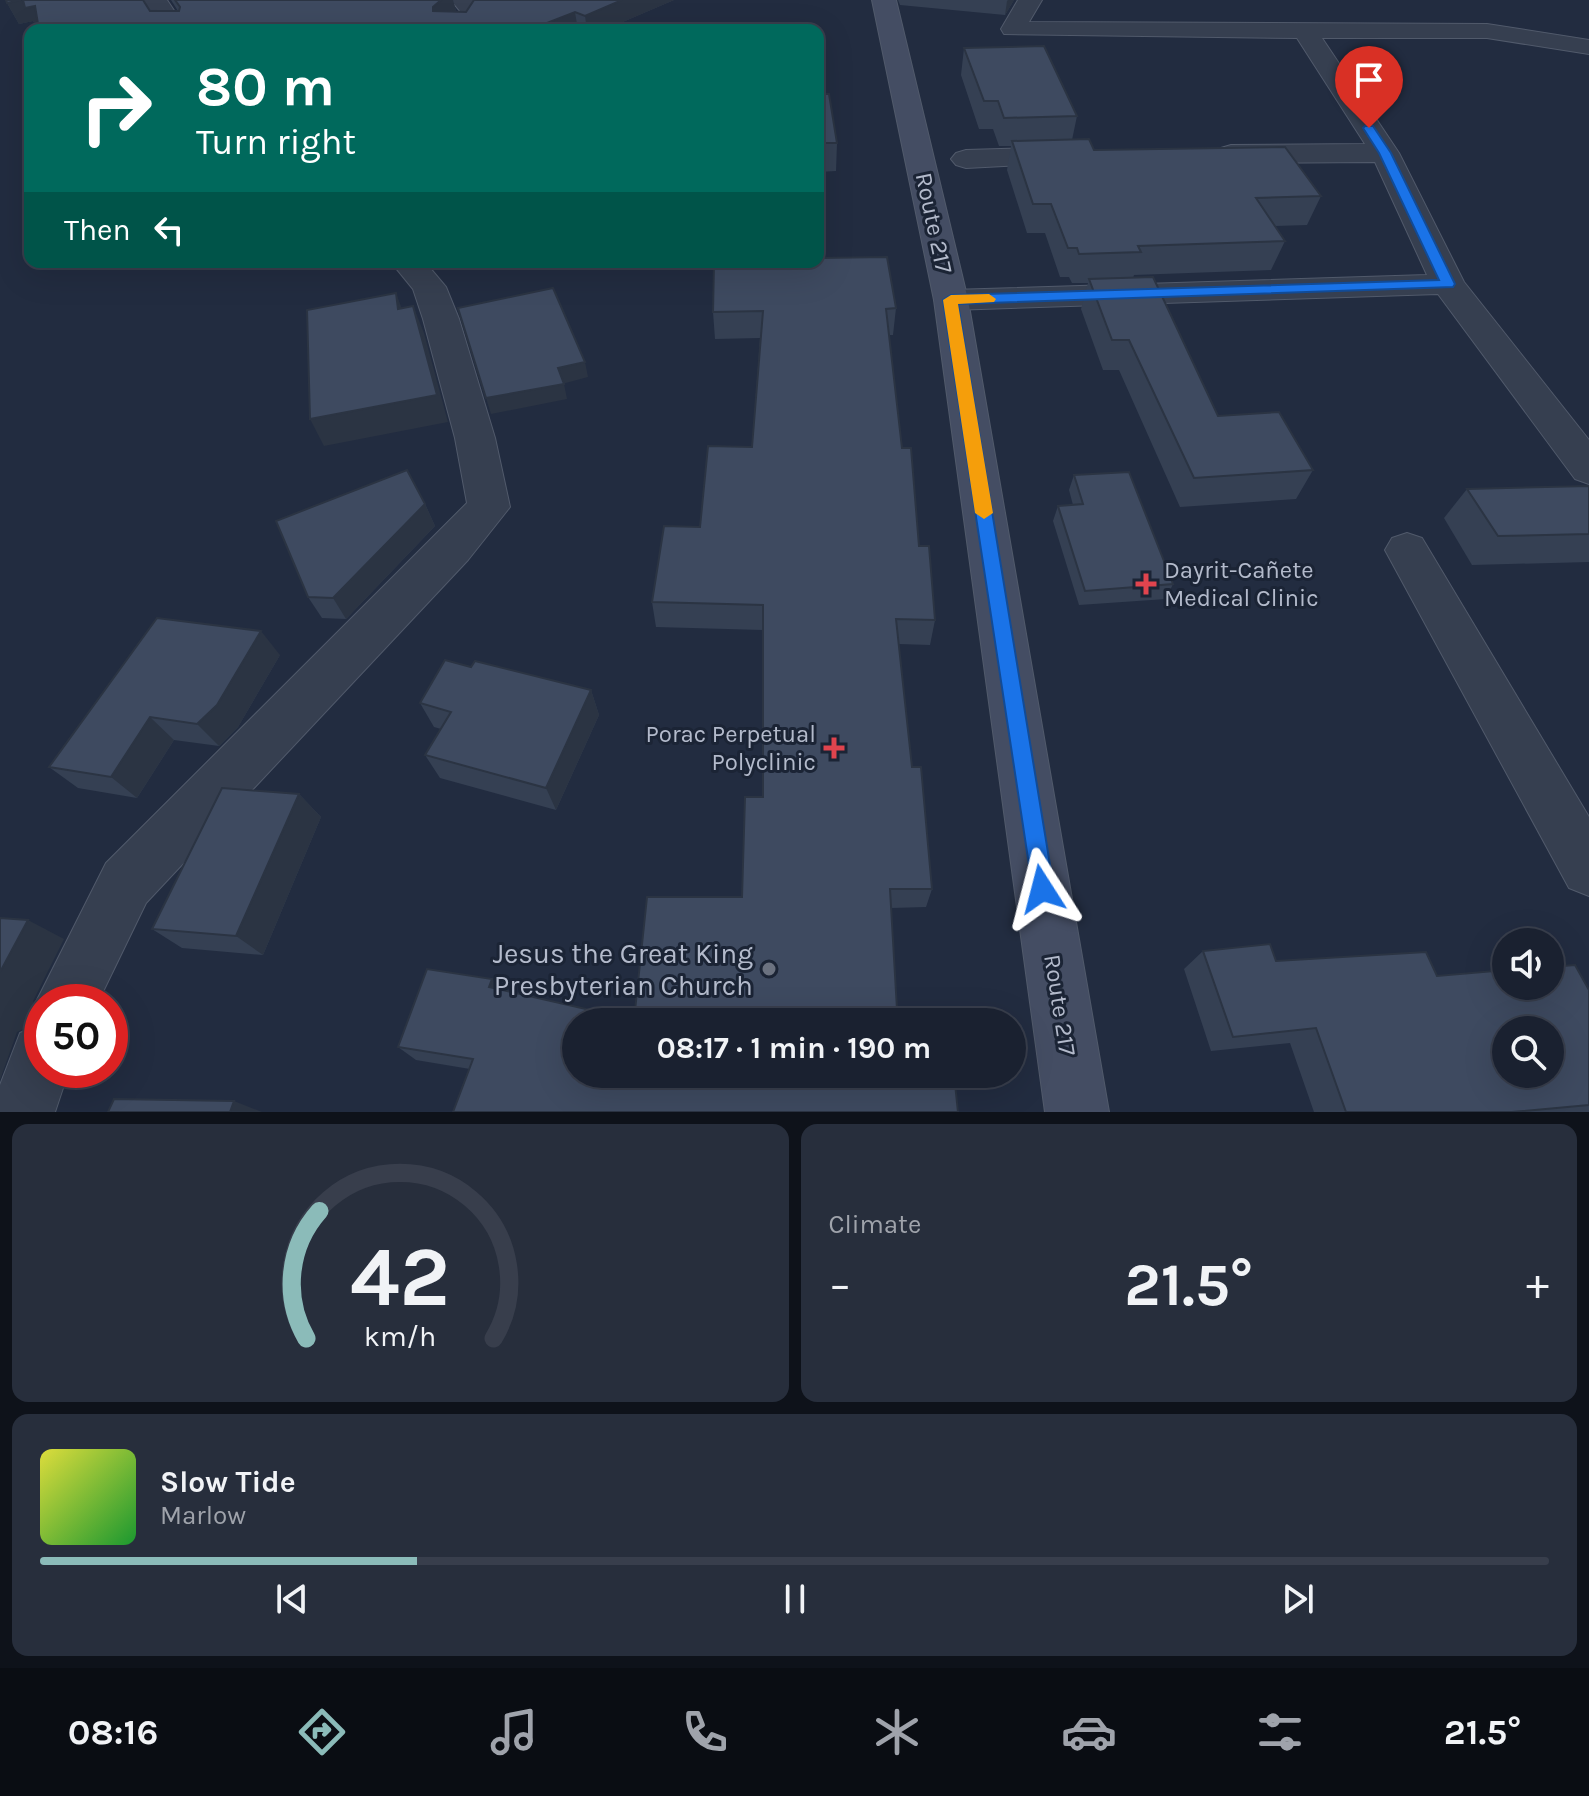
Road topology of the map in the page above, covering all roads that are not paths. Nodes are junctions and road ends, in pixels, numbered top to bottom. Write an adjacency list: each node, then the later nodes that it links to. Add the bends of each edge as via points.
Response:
1 (155, 0): 5 (street)
2 (463, 0): 6 (street, via 472,10)
3 (884, 0): 15 (main road, Route 217)
4 (1030, 0): 7 (street, via 1013,29)
5 (171, 24)
6 (463, 24)
7 (1305, 31): 8 (street, via 1487,31); 9 (street)
8 (1589, 47)
9 (1385, 153): 10 (street); 14 (street)
10 (1203, 154)
11 (1099, 155): 12 (street)
12 (966, 159)
13 (412, 268): 19 (street, via 429,287 441,319 489,507 126,883)
14 (1448, 284): 15 (street); 16 (street)
15 (951, 300): 22 (main road, Route 217)
16 (1589, 469)
17 (1407, 550): 18 (street)
18 (1589, 869)
19 (75, 984)
20 (31, 1088): 21 (street)
21 (23, 1112)
22 (1077, 1112)

